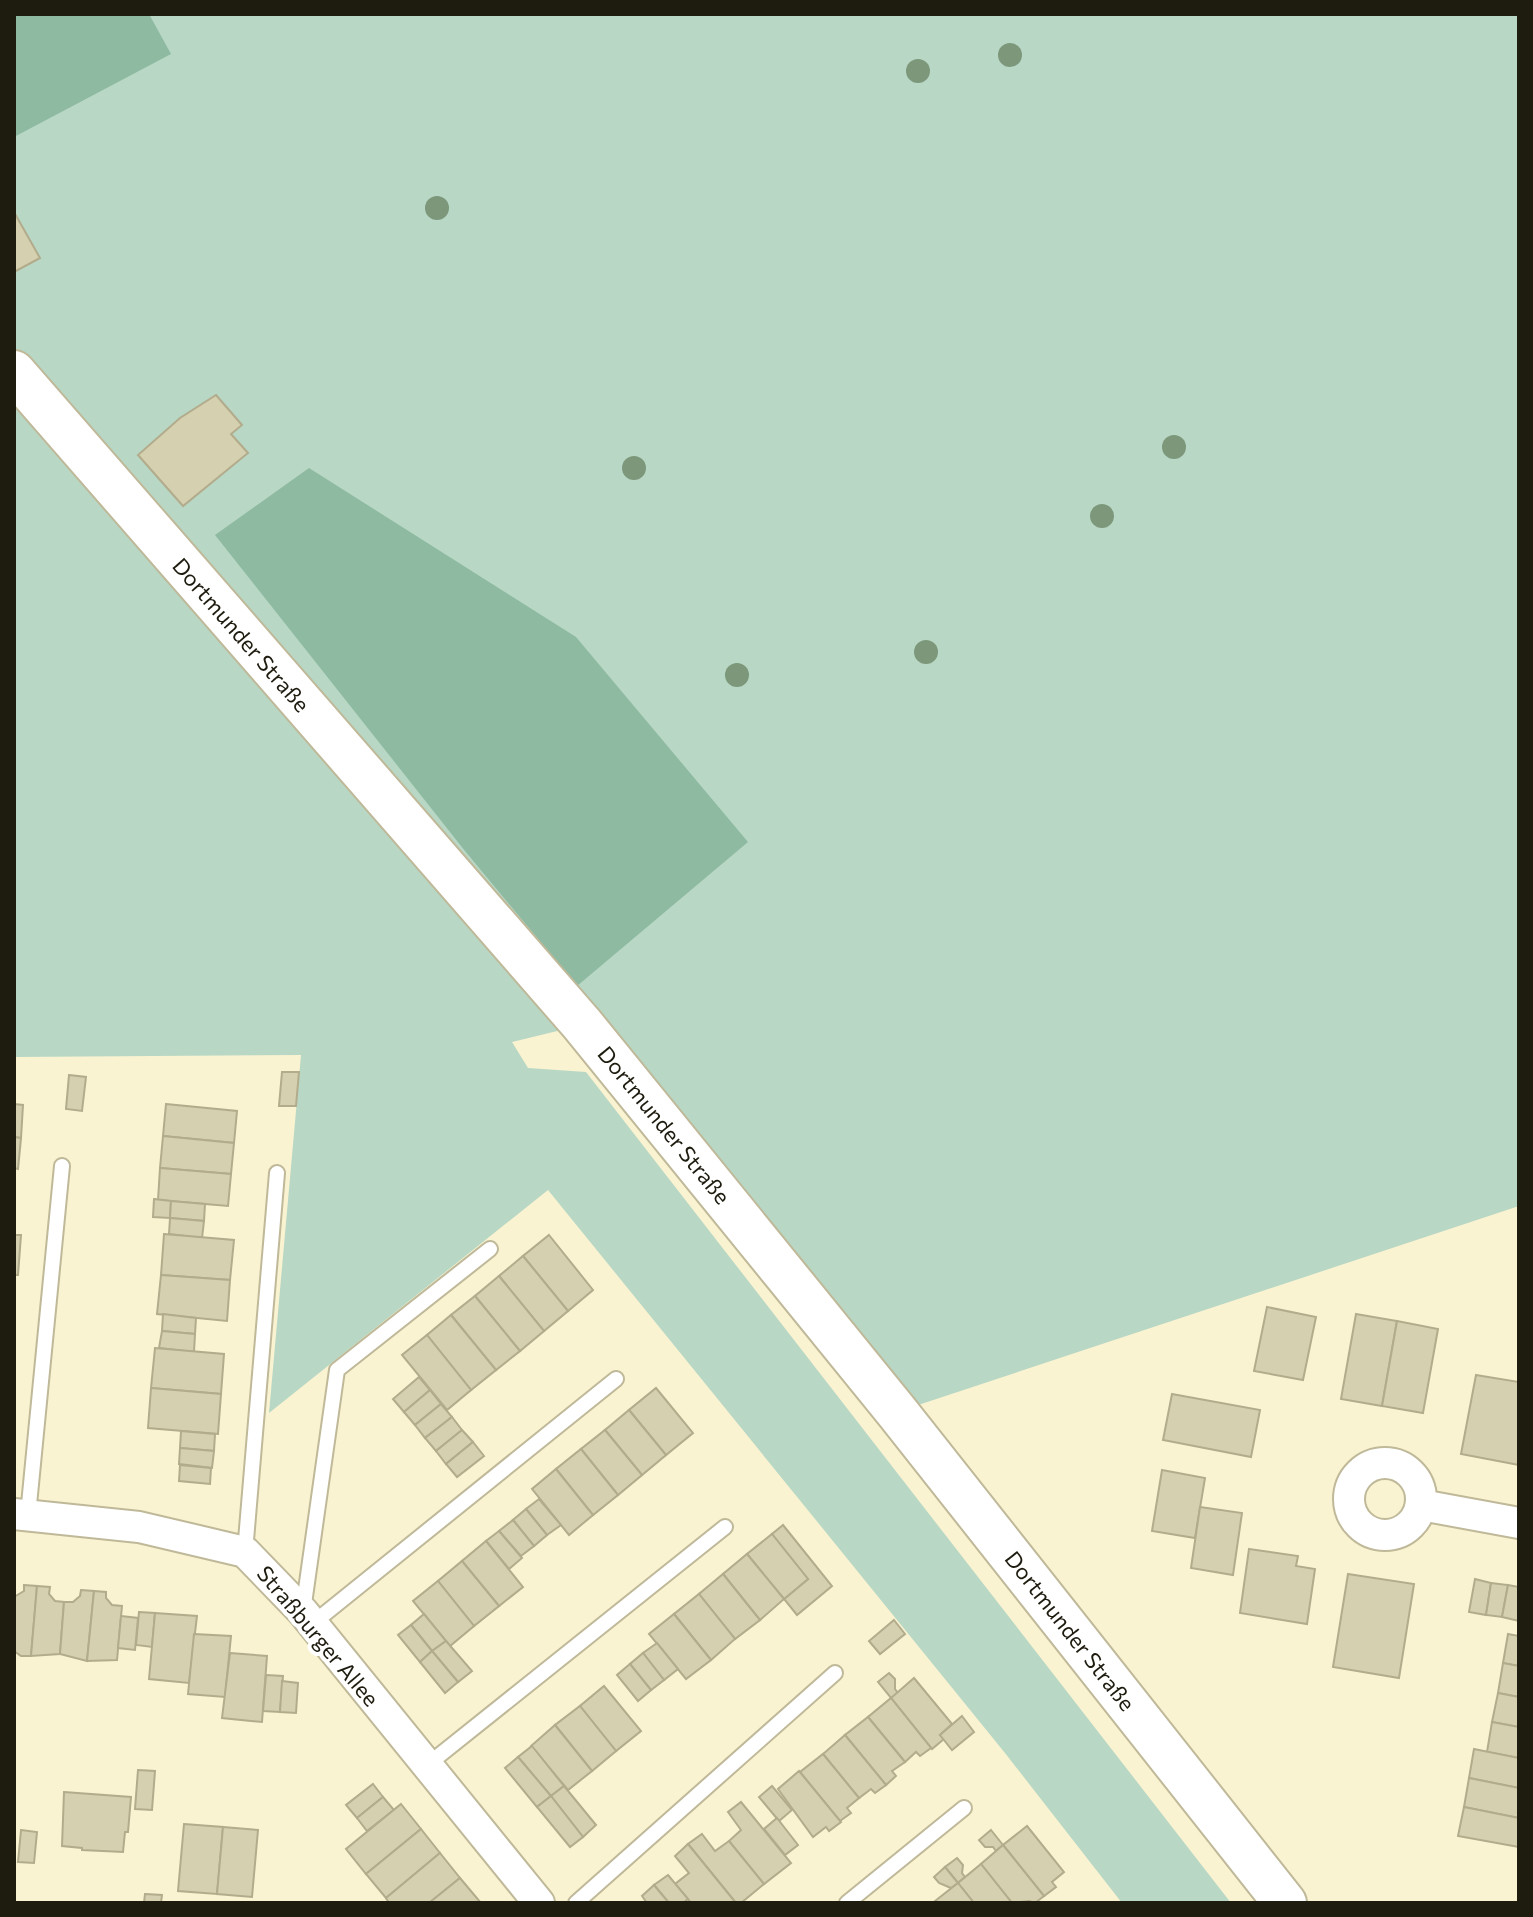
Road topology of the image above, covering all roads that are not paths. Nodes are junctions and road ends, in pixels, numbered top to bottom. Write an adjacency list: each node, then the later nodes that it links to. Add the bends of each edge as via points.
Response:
1 (14, 372): 18 (main road, Dortmunder Straße, via 582,1024)
2 (62, 1166): 7 (lane)
3 (277, 1173): 10 (lane)
4 (490, 1249): 11 (lane, via 337,1370)
5 (616, 1379): 11 (lane)
6 (1421, 1505): 8 (street)
7 (21, 1515): 10 (street, Straßburger Allee, via 139,1527)
8 (1519, 1523)
9 (725, 1527): 13 (lane)
10 (245, 1552): 11 (street, Straßburger Allee)
11 (308, 1618): 13 (street, Straßburger Allee)
12 (835, 1673): 16 (lane)
13 (426, 1766): 15 (street, Straßburger Allee)
14 (964, 1808): 17 (lane)
15 (539, 1903)
16 (576, 1903)
17 (847, 1903)
18 (1285, 1903)

